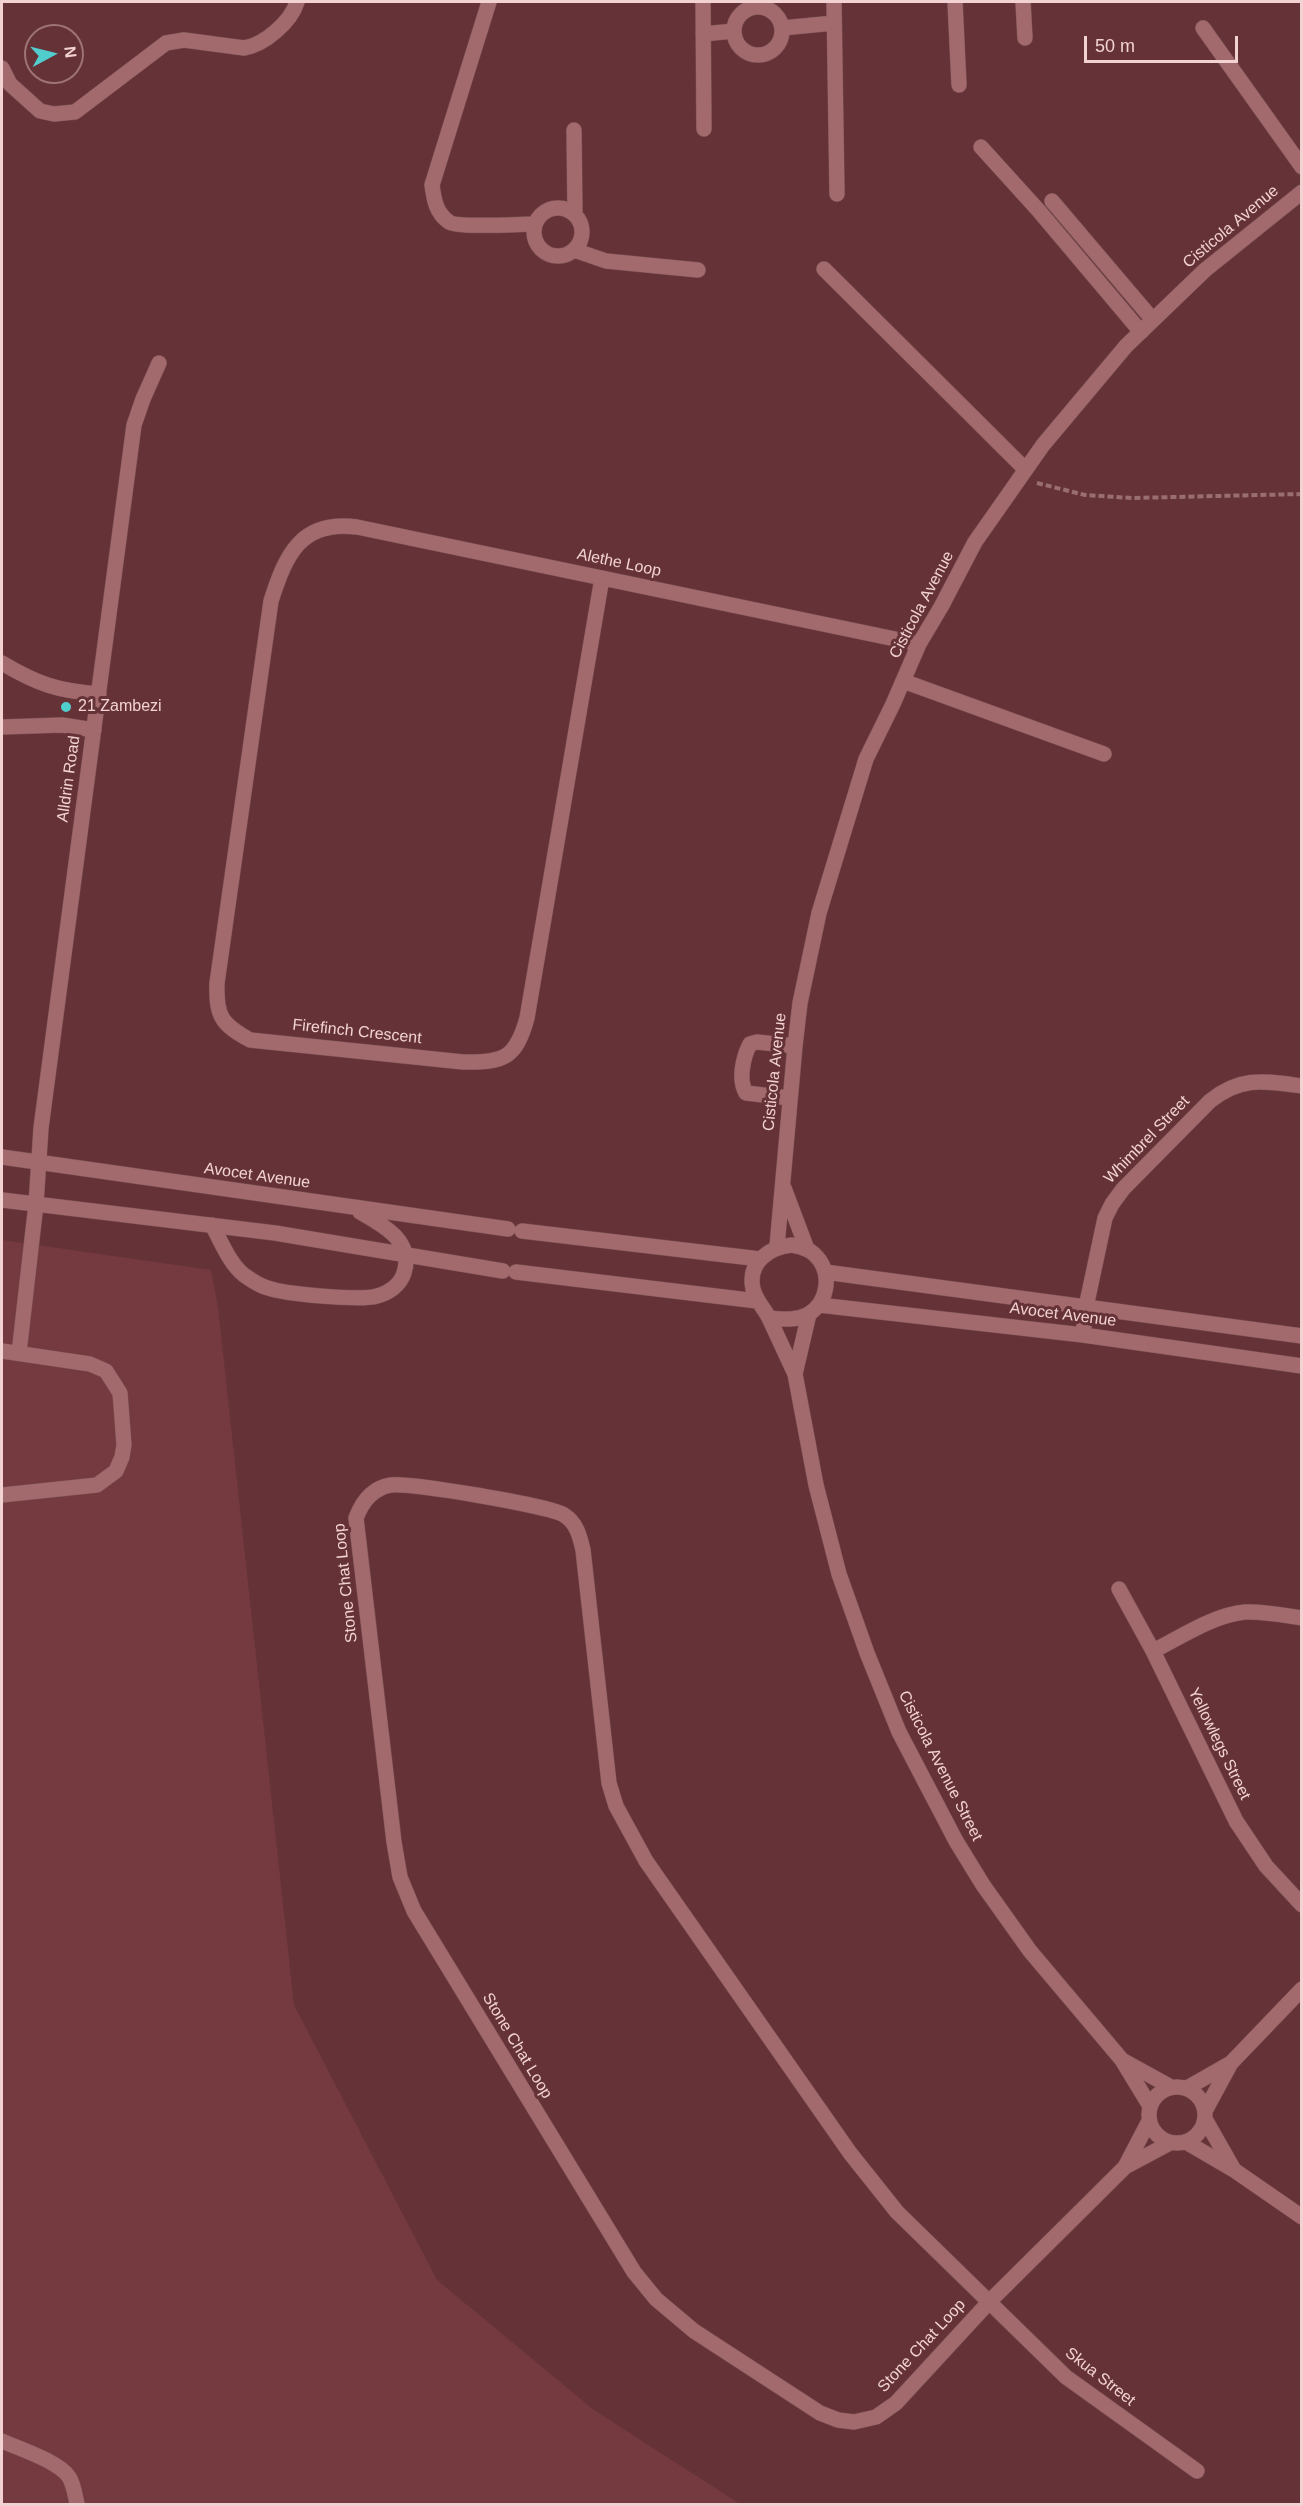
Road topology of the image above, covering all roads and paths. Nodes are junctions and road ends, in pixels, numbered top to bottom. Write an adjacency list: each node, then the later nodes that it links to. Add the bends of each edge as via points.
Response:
1 (297, 2): 14 (street, via 295,11 253,47 184,40 166,43 75,112 40,111 10,84)
2 (489, 2): 24 (street, via 432,185 434,203 452,225)
3 (703, 2): 12 (street)
4 (834, 2): 8 (street)
5 (955, 2): 15 (street)
6 (1023, 2): 13 (street)
7 (768, 5): 9 (street); 11 (street, via 745,11)
8 (834, 23): 9 (street); 20 (street)
9 (782, 28): 11 (street, via 774,49 760,55 739,46)
10 (1203, 28): 19 (street)
11 (734, 31): 12 (street)
12 (703, 34): 16 (street)
13 (1025, 38)
14 (2, 68)
15 (959, 85)
16 (704, 129)
17 (574, 130): 23 (street)
18 (981, 147): 29 (street)
19 (1302, 167)
20 (837, 194)
21 (1300, 197): 28 (street, Cisticola Avenue, via 1205,270)
22 (1052, 201): 28 (street)
23 (574, 215): 24 (street, via 552,208); 25 (street, via 582,236)
24 (536, 224): 25 (street, via 536,239 545,252 560,256)
25 (574, 250): 27 (street, via 606,261)
26 (824, 269): 31 (street)
27 (698, 270)
28 (1153, 320): 29 (street, Cisticola Avenue)
29 (1141, 332): 31 (street, Cisticola Avenue)
30 (159, 363): 38 (street, Alldrin Road, via 134,425)
31 (1023, 473): 32 (path, via 1044,485 1085,495 1132,498); 35 (street, Cisticola Avenue, via 975,542)
32 (1302, 494)
33 (312, 532): 34 (street, Alethe Loop, via 338,525 357,527); 34 (street, Firefinch Crescent, via 290,555 270,601 219,971 216,1001 220,1015 235,1032 250,1040 463,1062 495,1061 516,1048 527,1018)
34 (602, 578): 35 (street, Alethe Loop)
35 (919, 644): 37 (street, Cisticola Avenue)
36 (2, 663): 38 (street, via 33,681 66,691)
37 (903, 681): 41 (street); 42 (street, Cisticola Avenue, via 866,759 840,837 819,913)
38 (99, 694): 40 (street, Alldrin Road)
39 (2, 727): 40 (street, via 62,725)
40 (94, 730): 46 (street, Alldrin Road)
41 (1104, 754)
42 (795, 1046): 44 (street, Cisticola Avenue); 44 (street, via 750,1044 741,1081 746,1093)
43 (1302, 1086): 58 (street, Whimbrel Street, via 1264,1081 1225,1090 1123,1189 1105,1218)
44 (789, 1098): 47 (street, Cisticola Avenue)
45 (2, 1157): 46 (street, Avocet Avenue)
46 (38, 1161): 49 (street, Alldrin Road); 50 (street, Avocet Avenue)
47 (783, 1185): 52 (street, Cisticola Avenue); 53 (street, Cisticola Avenue)
48 (2, 1200): 49 (street)
49 (36, 1204): 51 (street); 64 (street, Alldrin Road)
50 (352, 1208): 54 (street, via 387,1228); 55 (street, Avocet Avenue)
51 (212, 1225): 54 (street); 54 (street, via 241,1272 272,1289 353,1298 378,1296 401,1279)
52 (777, 1246): 53 (street); 55 (street)
53 (807, 1249): 56 (street, via 822,1263)
54 (406, 1254): 57 (street, via 509,1272)
55 (760, 1259): 57 (street, via 753,1272 752,1287)
56 (825, 1272): 58 (street, Avocet Avenue); 59 (street, via 824,1295)
57 (758, 1301): 60 (street)
58 (1086, 1307): 61 (street, Whimbrel Street); 62 (street, Avocet Avenue)
59 (814, 1310): 60 (street, via 788,1319); 61 (street, Avocet Avenue); 66 (street, Cisticola Avenue Street)
60 (769, 1318): 66 (street, Cisticola Avenue Street)
61 (1083, 1335): 65 (street, Avocet Avenue)
62 (1302, 1336)
63 (2, 1351): 64 (street)
64 (19, 1353): 67 (street, via 90,1364 106,1371 120,1394 123,1451 116,1471 97,1485)
65 (1302, 1366)
66 (795, 1374): 73 (street, Cisticola Avenue Street, via 816,1485 839,1574 899,1732 983,1885 1030,1951)
67 (2, 1495)
68 (1119, 1589): 70 (street, Yellowlegs Street)
69 (1302, 1618): 70 (street, via 1261,1612 1237,1614 1215,1620)
70 (1153, 1651): 71 (street, Yellowlegs Street, via 1242,1830 1266,1866)
71 (1302, 1905)
72 (1302, 1989): 74 (street)
73 (1122, 2060): 75 (street, Cisticola Avenue Street); 76 (street, Cisticola Avenue Street)
74 (1231, 2063): 75 (street); 77 (street)
75 (1179, 2087): 76 (street, via 1158,2093); 77 (street, via 1199,2097)
76 (1149, 2114): 78 (street, via 1156,2134); 80 (street, Stone Chat Loop)
77 (1205, 2115): 79 (street, via 1199,2133); 81 (street)
78 (1170, 2142): 79 (street); 80 (street, Stone Chat Loop)
79 (1186, 2142): 81 (street)
80 (1125, 2167): 83 (street, Stone Chat Loop)
81 (1234, 2170): 82 (street)
82 (1302, 2217)
83 (990, 2301): 83 (street, Stone Chat Loop, via 897,2212 850,2153 630,1834 609,1783 583,1550 571,1520 562,1513 539,1507 413,1485 391,1485 367,1497 356,1518 400,1877 414,1911 634,2272 656,2299 694,2331 820,2413 854,2422 876,2417 896,2403); 85 (street, Skua Street, via 1066,2377)
84 (2, 2440): 86 (street, via 56,2465 68,2476)
85 (1197, 2472)
86 (77, 2505)

